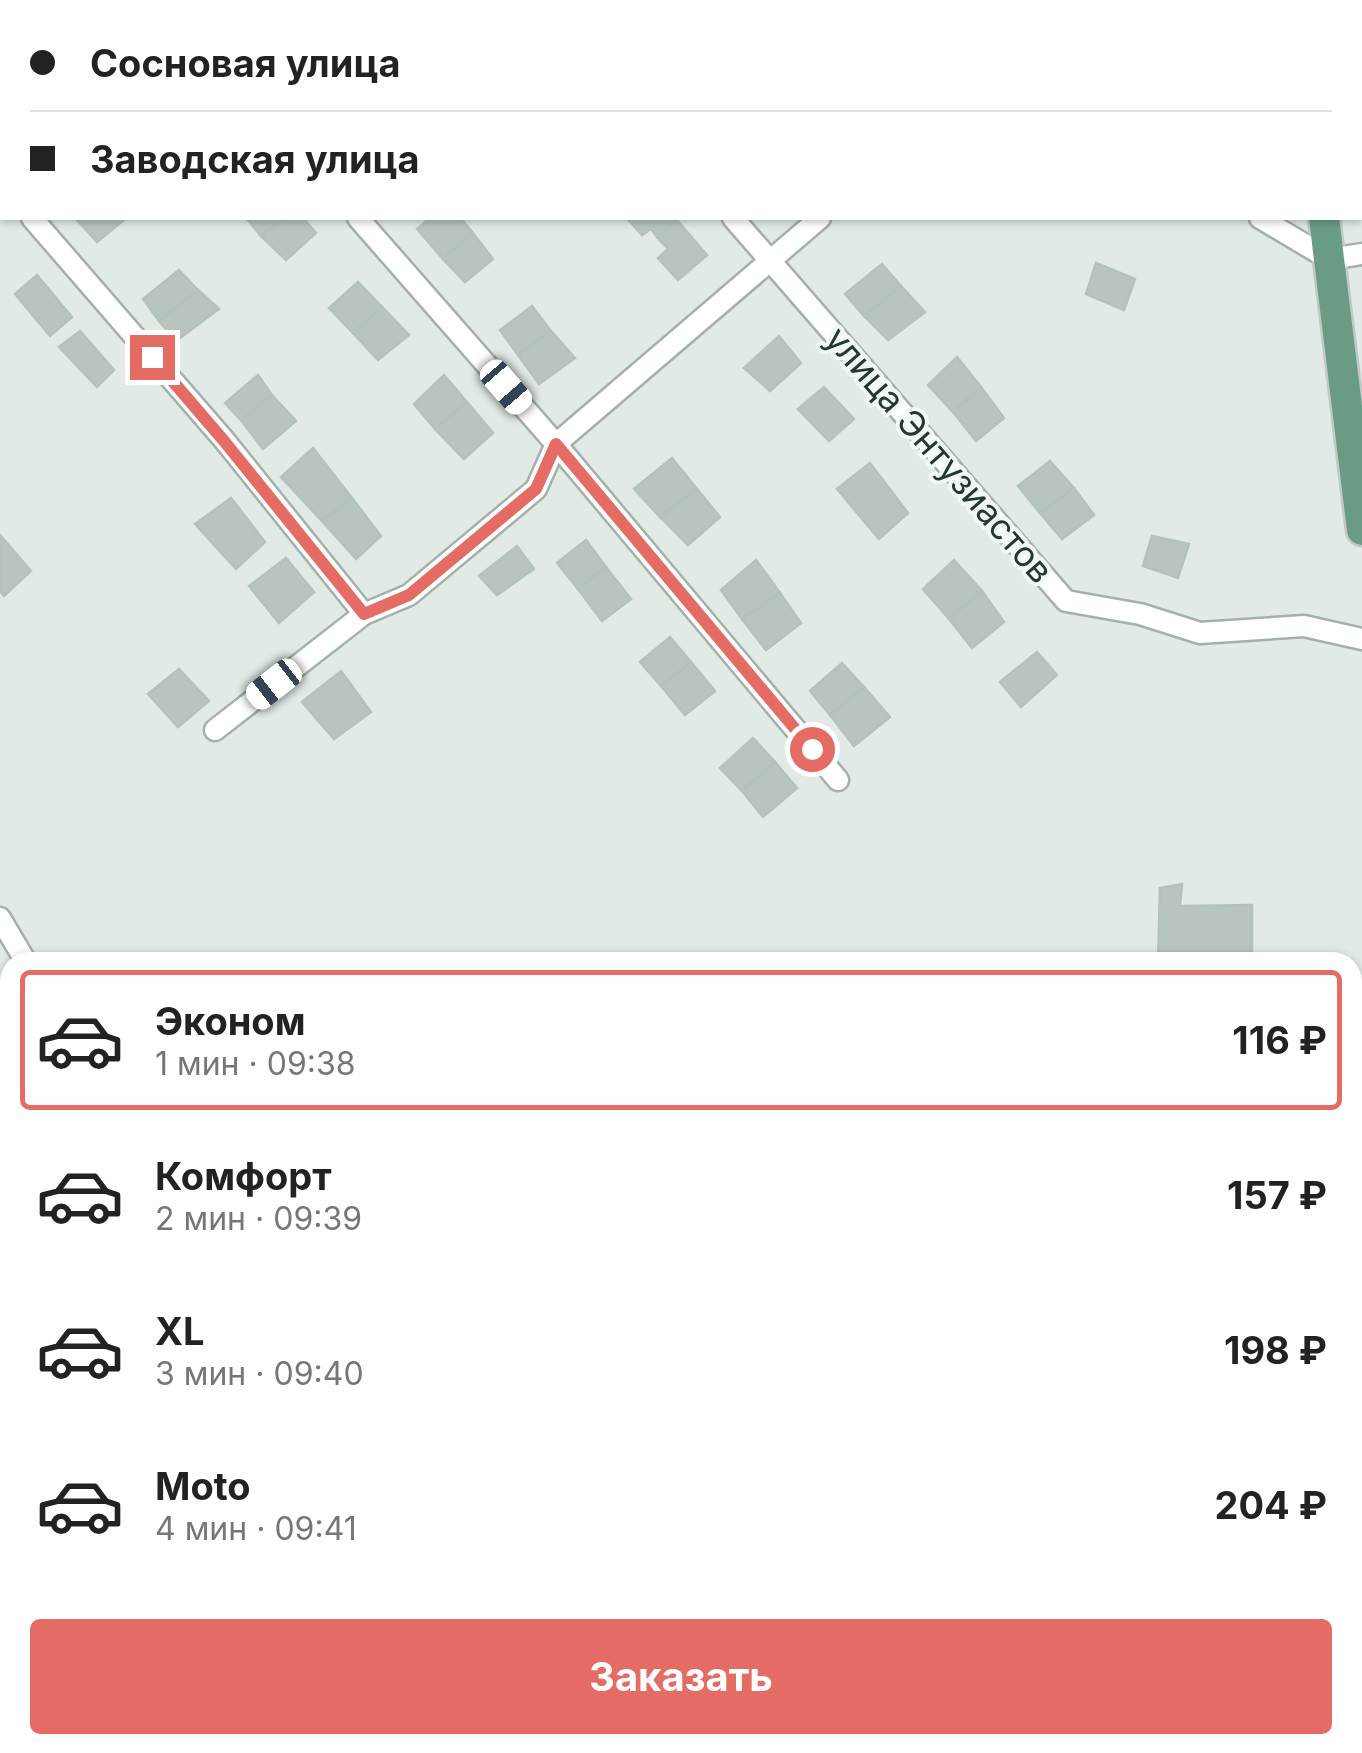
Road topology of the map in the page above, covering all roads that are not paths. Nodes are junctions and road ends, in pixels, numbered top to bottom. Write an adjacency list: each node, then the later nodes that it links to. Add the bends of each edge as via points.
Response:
1 (34, 220): 12 (street)
2 (360, 220): 10 (street)
3 (734, 220): 9 (street, улица Энтузиастов)
4 (818, 220): 9 (street)
5 (1263, 220): 8 (street)
6 (1324, 220): 8 (main road)
7 (1362, 254): 8 (street)
8 (1329, 259): 11 (main road)
9 (770, 260): 10 (street); 13 (street, улица Энтузиастов, via 1066,601 1200,633 1304,626)
10 (556, 444): 12 (street, via 536,489 409,595); 15 (street)
11 (1362, 530)
12 (364, 614): 14 (street)
13 (1362, 638)
14 (215, 730)
15 (838, 780)
16 (0, 918): 17 (street)
17 (20, 952)

